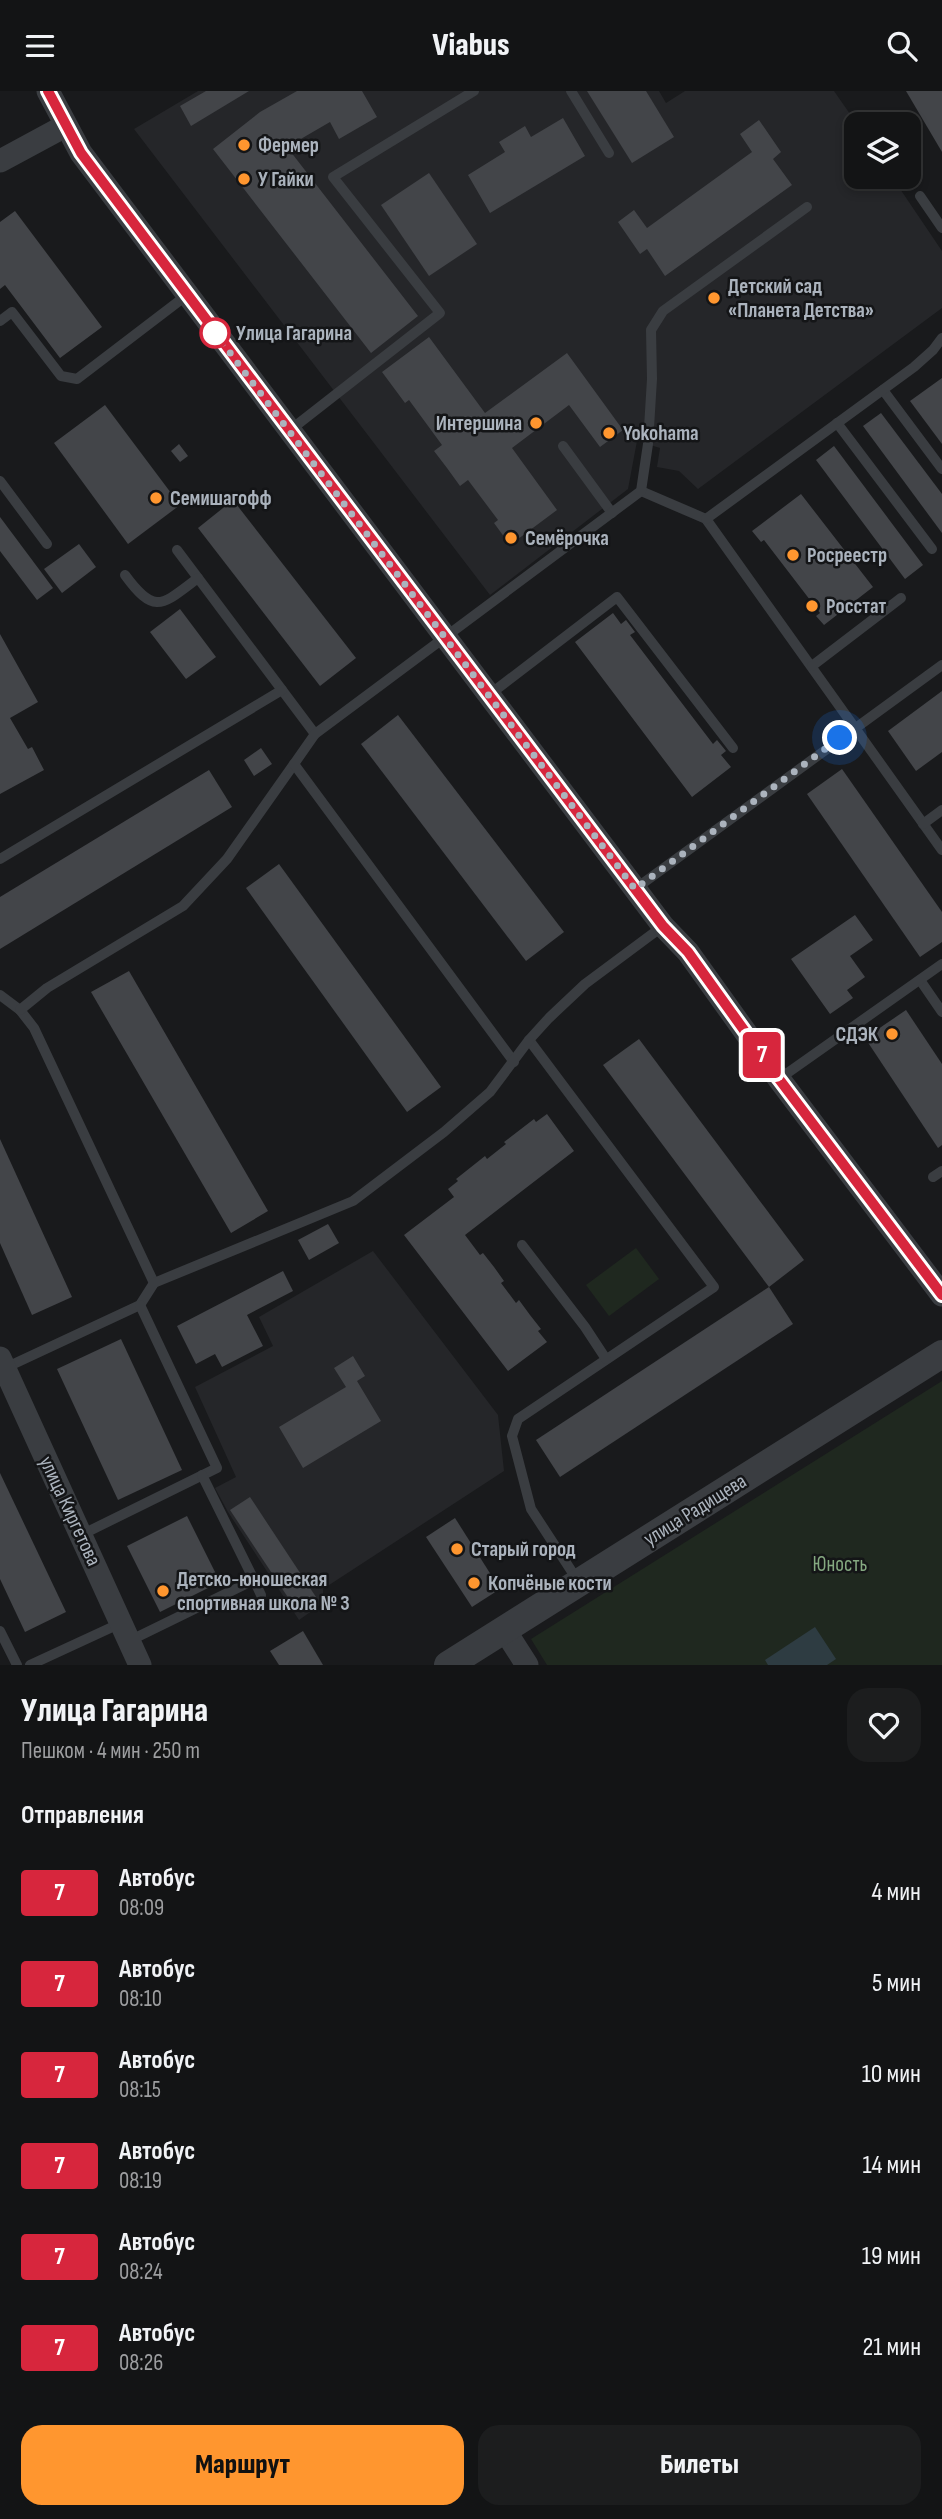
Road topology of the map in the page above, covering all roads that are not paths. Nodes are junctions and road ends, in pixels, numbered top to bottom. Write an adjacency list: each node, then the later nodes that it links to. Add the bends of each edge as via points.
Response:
1 (48, 91): 4 (street)
2 (474, 91): 15 (lane, via 333,177 440,313)
3 (571, 91): 5 (lane)
4 (65, 126): 6 (street); 10 (street)
5 (609, 153)
6 (0, 161)
7 (920, 196): 9 (lane)
8 (807, 207): 19 (lane, via 663,311 651,330 649,431)
9 (942, 228)
10 (187, 295): 11 (lane, via 76,379 61,376 12,312); 15 (street)
11 (0, 321)
12 (942, 338): 13 (lane)
13 (883, 390): 14 (lane); 17 (lane)
14 (837, 423): 21 (lane); 23 (lane)
15 (289, 431): 28 (street)
16 (563, 446): 20 (lane)
17 (942, 469)
18 (0, 481): 22 (lane)
19 (640, 491): 20 (lane); 21 (lane)
20 (612, 513): 28 (lane)
21 (706, 519): 29 (lane)
22 (47, 544)
23 (932, 549)
24 (177, 550): 26 (lane)
25 (125, 575): 26 (lane, via 141,597 154,603 168,601)
26 (198, 578): 31 (lane)
27 (901, 598): 29 (lane)
28 (444, 636): 32 (street); 34 (lane)
29 (812, 666): 33 (lane)
30 (942, 666): 33 (lane)
31 (282, 689): 34 (lane); 40 (lane)
32 (489, 695): 35 (lane, via 617,597); 41 (street)
33 (855, 727): 38 (lane); 41 (lane)
34 (315, 734): 36 (lane)
35 (733, 748)
36 (294, 764): 46 (lane, via 227,859 183,906 47,988); 49 (lane)
37 (942, 810): 38 (lane)
38 (923, 824): 39 (lane)
39 (942, 851)
40 (0, 859)
41 (635, 889): 42 (street)
42 (663, 926): 48 (lane, via 584,984); 50 (street, via 688,952)
43 (942, 964): 44 (lane)
44 (920, 980): 47 (lane); 50 (lane)
45 (0, 995): 46 (lane)
46 (20, 1010): 52 (lane, via 34,1028)
47 (942, 1012)
48 (530, 1039): 49 (lane); 56 (lane, via 714,1287)
49 (514, 1062): 52 (lane, via 490,1092 444,1132 353,1201)
50 (779, 1079): 53 (street)
51 (522, 1245): 56 (lane)
52 (154, 1283): 54 (lane)
53 (942, 1294)
54 (140, 1304): 57 (lane); 58 (lane, via 217,1468)
55 (942, 1354): 61 (street, улица Радищева)
56 (606, 1359): 61 (lane, via 518,1419 512,1436 531,1509)
57 (3, 1367): 59 (street, улица Киргетова)
58 (202, 1475): 59 (lane); 60 (lane)
59 (81, 1535): 65 (street, улица Киргетова)
60 (254, 1580): 62 (lane); 65 (lane)
61 (579, 1583): 63 (street, улица Радищева)
62 (261, 1595)
63 (504, 1629): 70 (street, улица Радищева); 71 (street)
64 (0, 1631): 66 (lane)
65 (125, 1632): 68 (lane); 69 (street, улица Киргетова)
66 (4, 1646): 67 (lane)
67 (17, 1665)
68 (30, 1665)
69 (140, 1665)
70 (448, 1665)
71 (527, 1665)

